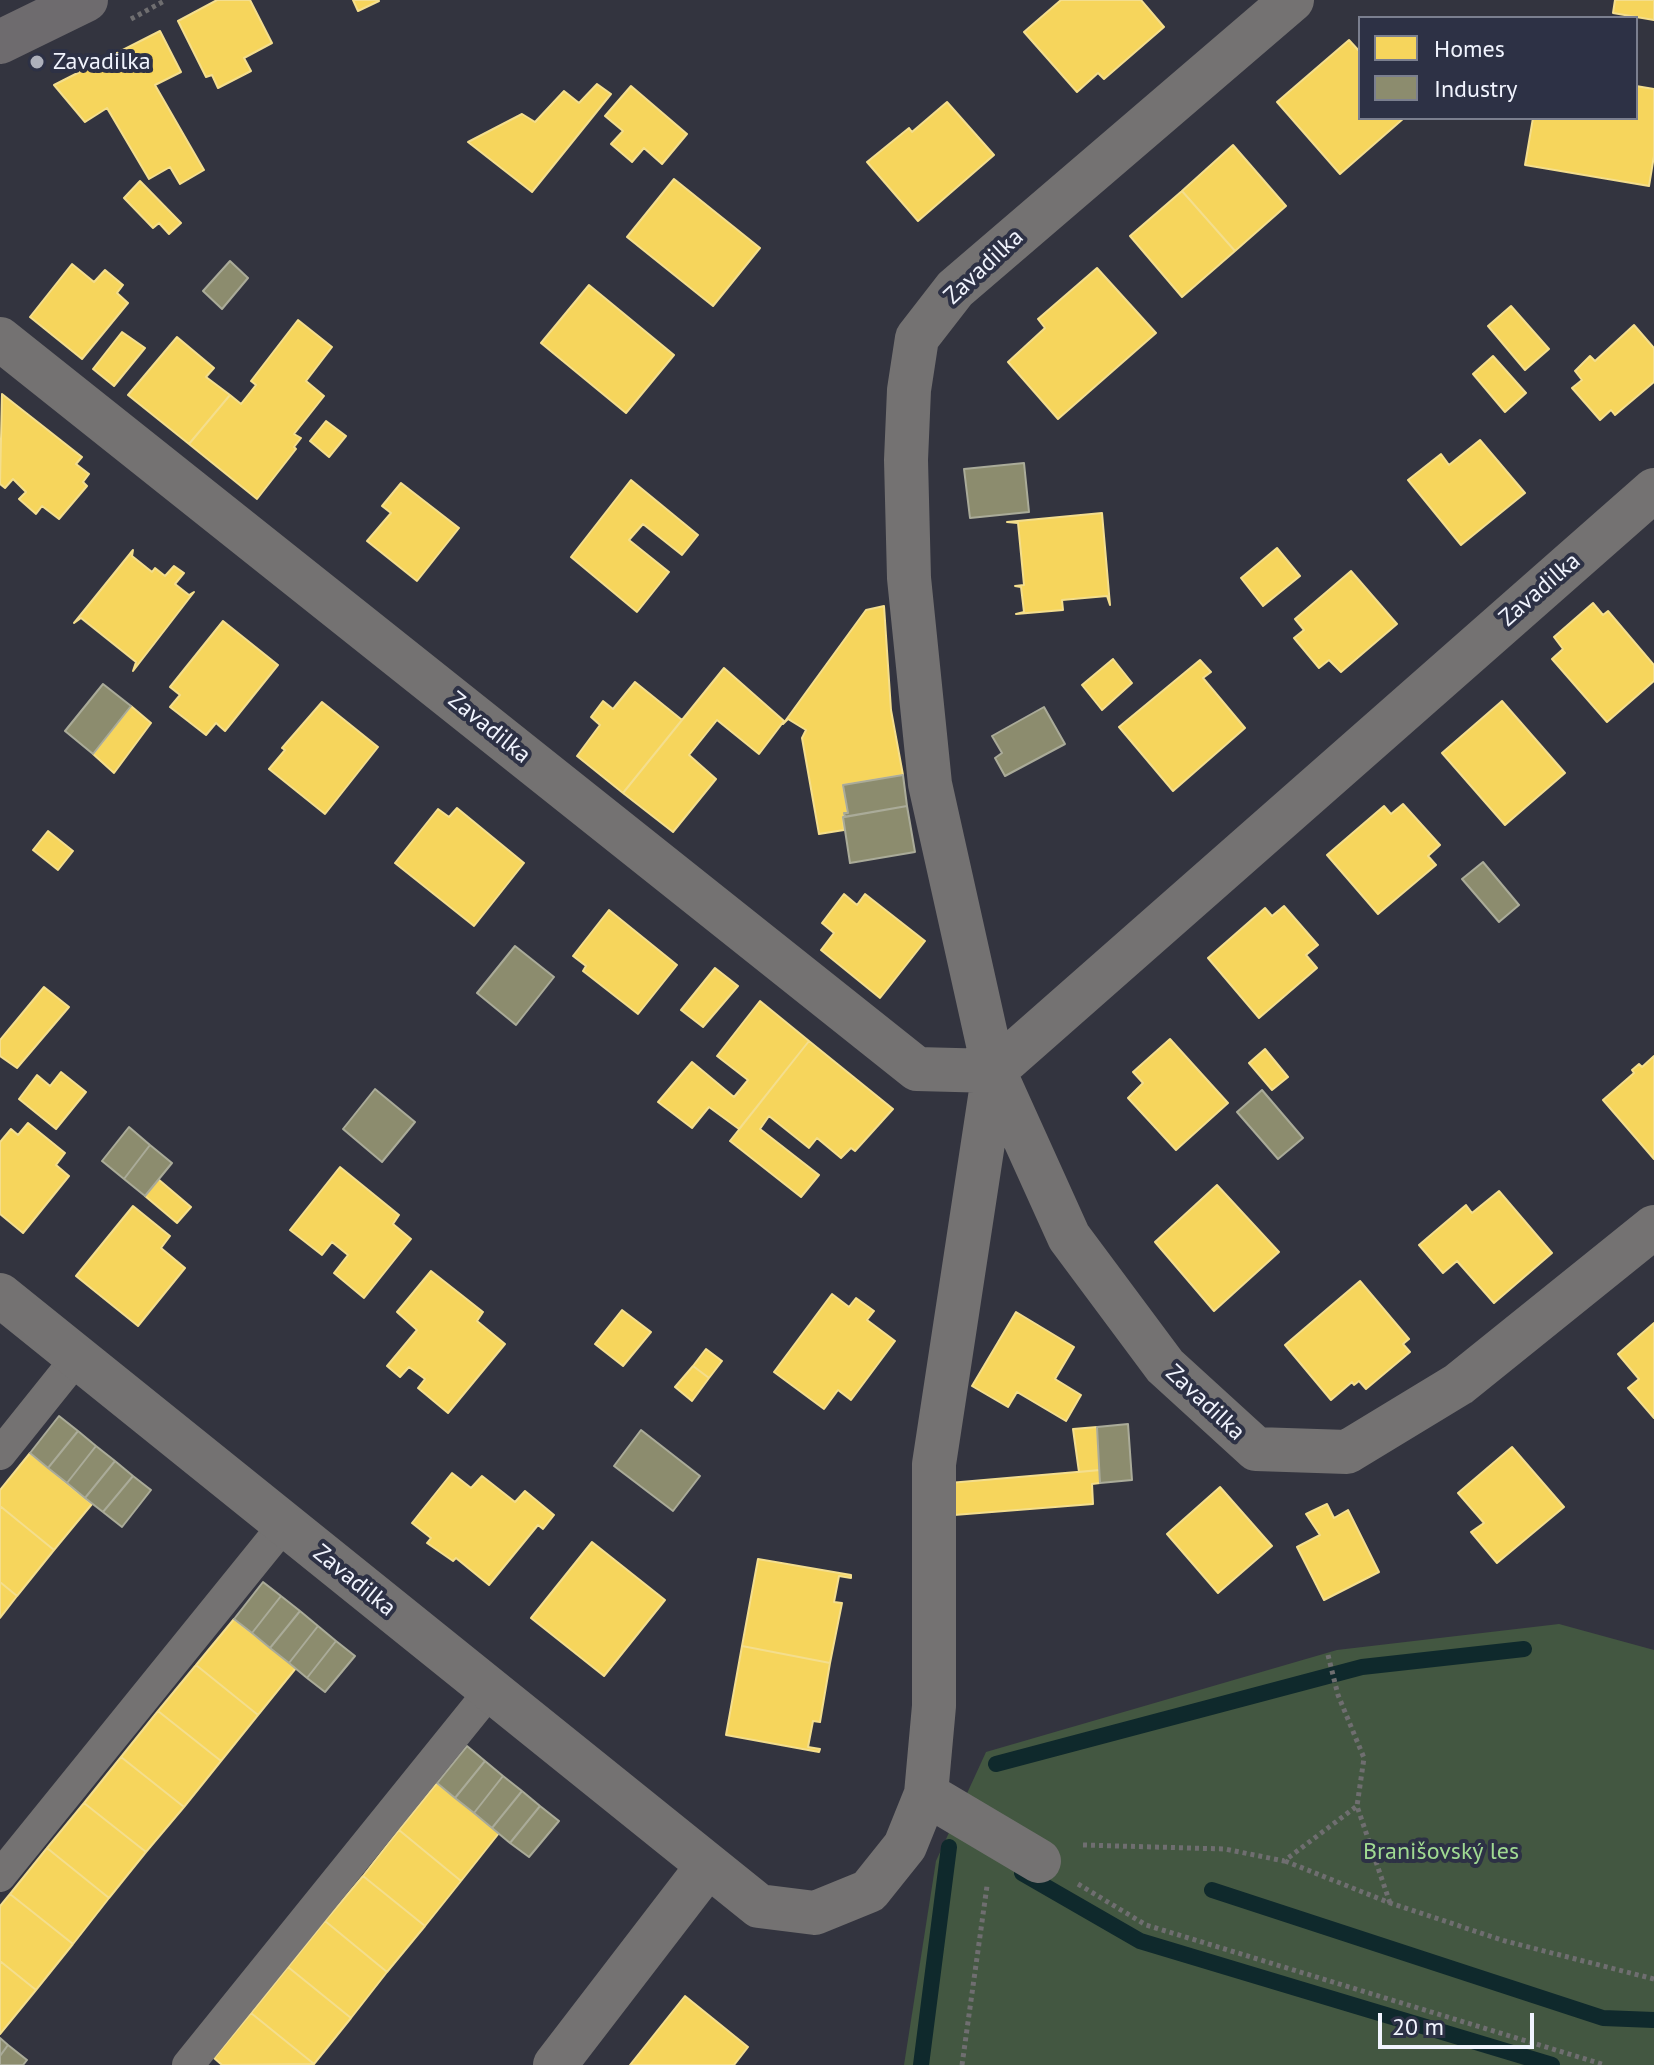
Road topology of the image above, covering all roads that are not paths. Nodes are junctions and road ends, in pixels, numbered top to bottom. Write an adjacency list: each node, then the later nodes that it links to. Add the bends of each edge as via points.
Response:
1 (86, 0): 3 (street)
2 (1292, 0): 6 (street, Zavadilka, via 955,289 917,338 906,460 910,594 930,784)
3 (0, 42)
4 (0, 339): 6 (street, Zavadilka, via 917,1069)
5 (1654, 490): 6 (street, Zavadilka)
6 (994, 1071): 7 (street, Zavadilka, via 1069,1237 1165,1366 1256,1449 1347,1452 1459,1384); 13 (street, Zavadilka, via 934,1464 934,1706)
7 (1654, 1227)
8 (0, 1295): 9 (street, Zavadilka)
9 (77, 1358): 10 (lane); 11 (street, Zavadilka)
10 (0, 1454)
11 (284, 1525): 12 (street, Zavadilka); 16 (lane)
12 (490, 1691): 15 (street, Zavadilka); 17 (lane)
13 (926, 1794): 14 (street); 15 (street, Zavadilka, via 905,1846 869,1891 815,1913 759,1906)
14 (1014, 1845)
15 (707, 1867): 18 (street)
16 (0, 1876)
17 (188, 2065)
18 (555, 2065)

